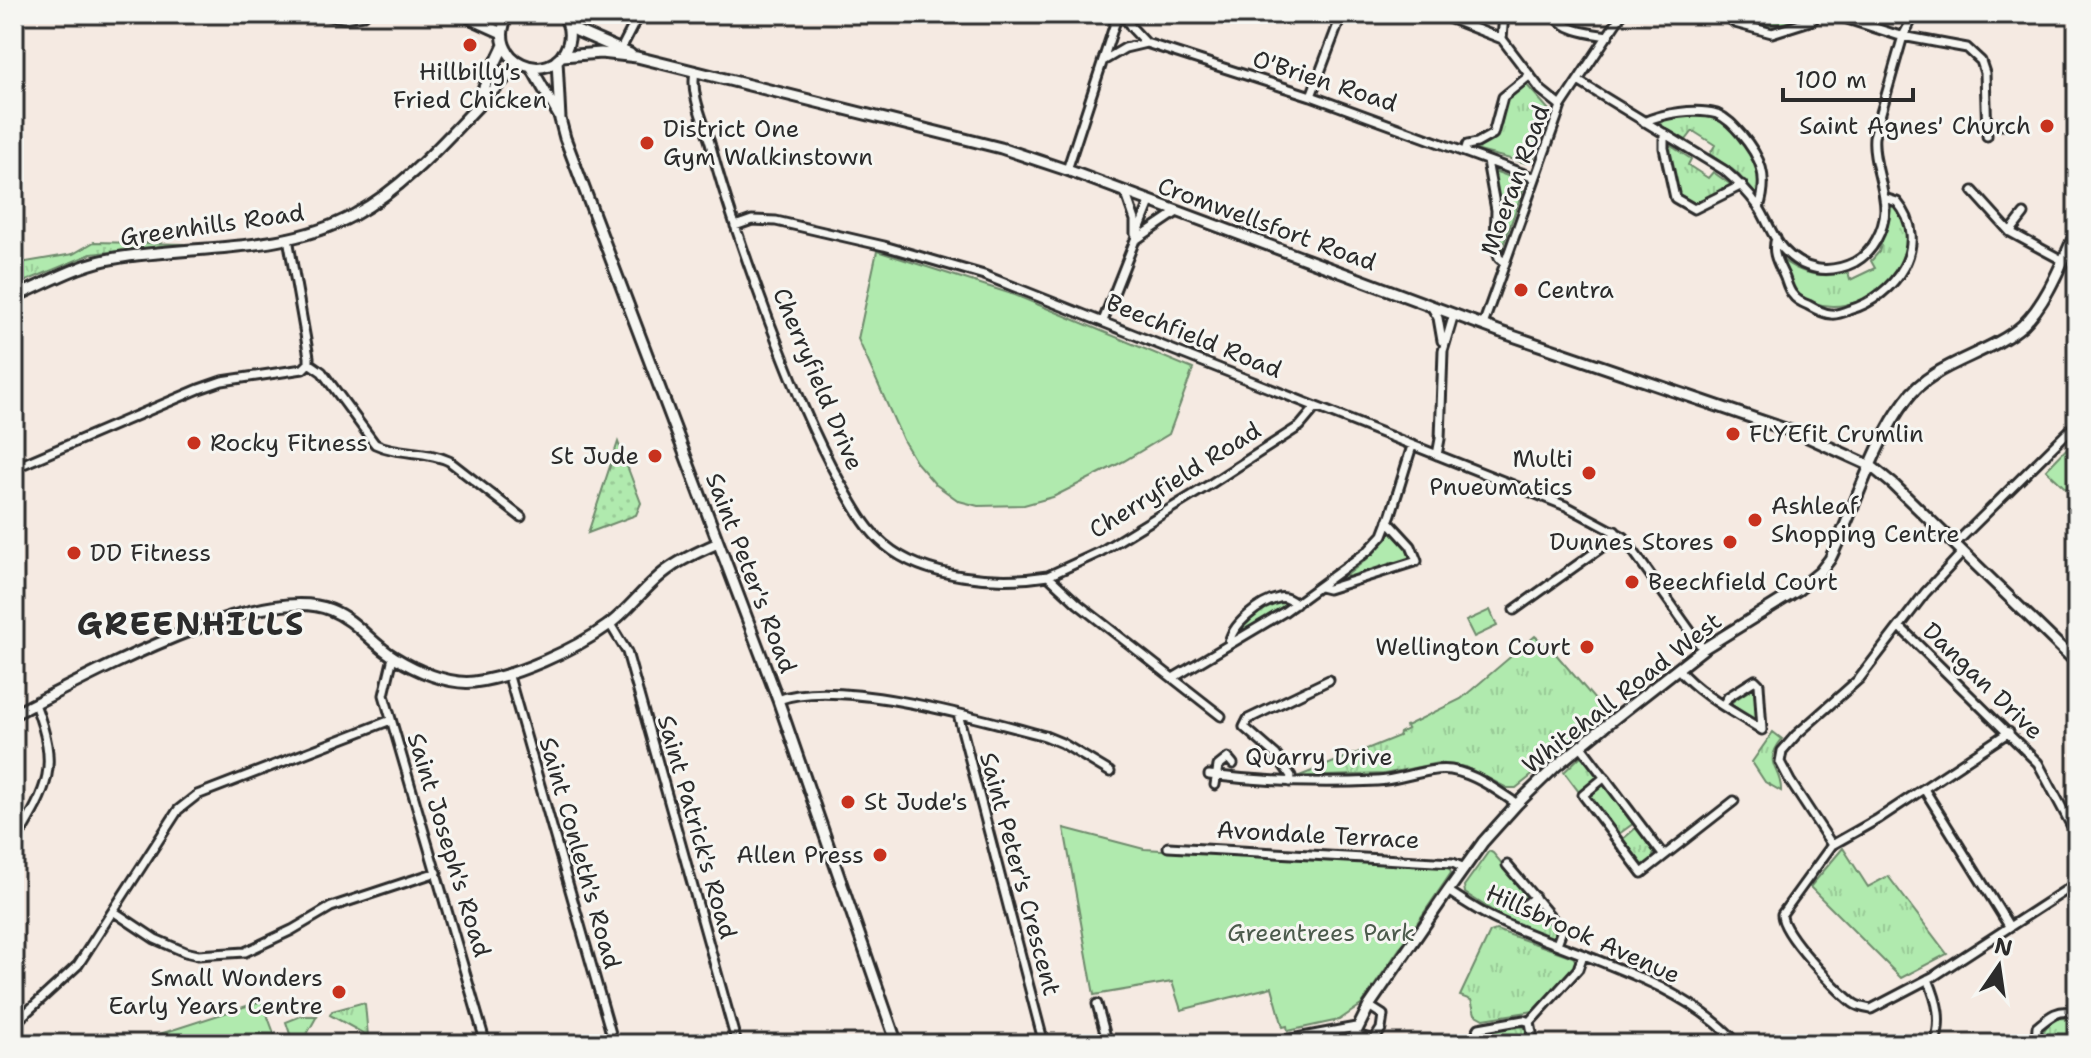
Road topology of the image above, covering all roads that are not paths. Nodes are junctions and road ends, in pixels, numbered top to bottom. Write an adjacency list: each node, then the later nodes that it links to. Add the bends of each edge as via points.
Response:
1 (322, 14): 2 (main road)
2 (364, 14)
3 (639, 14): 23 (street)
4 (1120, 14): 21 (street); 26 (street)
5 (1342, 14): 32 (street)
6 (1438, 14): 20 (street)
7 (1504, 14): 20 (street)
8 (1553, 14): 18 (street, via 1574,30)
9 (1622, 14): 18 (street, Moeran Road)
10 (1725, 14): 11 (street, via 1735,23 1772,33)
11 (1817, 14)
12 (1832, 14): 19 (street)
13 (1915, 14): 19 (street)
14 (459, 15): 15 (main road); 17 (main road)
15 (508, 16): 17 (main road)
16 (566, 18): 23 (main road, Cromwellsfort Road, via 577,31); 25 (main road, Saint Peter's Road, via 569,40)
17 (502, 33): 22 (main road)
18 (1608, 36): 31 (street, Moeran Road)
19 (1903, 36): 37 (street, via 1967,48 1981,61); 48 (street, via 1874,137)
20 (1502, 39): 30 (street)
21 (1146, 43): 26 (street); 32 (street, O'Brien Road)
22 (504, 45): 27 (main road); 34 (main road, Greenhills Road)
23 (621, 49): 24 (main road, Cromwellsfort Road)
24 (637, 57): 25 (main road, Cromwellsfort Road, via 601,53); 29 (main road, Cromwellsfort Road)
25 (560, 58): 28 (main road, Cromwellsfort Road); 35 (main road, Saint Peter's Road)
26 (1103, 61): 43 (street)
27 (520, 64): 28 (main road); 34 (main road, Greenhills Road)
28 (531, 67): 35 (main road, Saint Peter's Road)
29 (695, 72): 43 (main road, Cromwellsfort Road, via 1001,148); 53 (street, Cherryfield Drive, via 696,92)
30 (1529, 76): 33 (street); 41 (street, via 1503,97 1493,134 1467,145)
31 (1578, 81): 33 (street, Moeran Road); 36 (street)
32 (1311, 96): 41 (street, O'Brien Road)
33 (1561, 106): 44 (street, Moeran Road)
34 (473, 108): 56 (main road, Greenhills Road, via 421,165 369,206)
35 (560, 119): 78 (main road, Saint Peter's Road)
36 (1644, 122): 39 (street); 50 (street, via 1696,111 1723,117 1760,159)
37 (1987, 125): 38 (street); 40 (street)
38 (2004, 125)
39 (1664, 133): 45 (street); 45 (street, via 1675,198 1694,209)
40 (1987, 136)
41 (1465, 152): 42 (street, O'Brien Road)
42 (1487, 161): 44 (street, O'Brien Road); 60 (street, via 1496,210 1495,246)
43 (1067, 170): 47 (main road, Cromwellsfort Road)
44 (1535, 178): 60 (street, Moeran Road)
45 (1742, 185): 50 (street)
46 (1973, 191): 55 (street)
47 (1126, 194): 49 (main road, Cromwellsfort Road); 58 (street)
48 (1884, 198): 57 (street, via 1881,229 1871,250 1847,266 1815,270 1798,262); 57 (street, via 1897,202 1910,222 1905,268 1886,290 1856,308 1832,315 1792,295 1773,253)
49 (1150, 202): 51 (main road, Cromwellsfort Road); 58 (street)
50 (1759, 208): 57 (street)
51 (1177, 212): 58 (street); 62 (main road, Cromwellsfort Road)
52 (2024, 214): 55 (street)
53 (735, 226): 64 (street, Beechfield Road, via 776,221 884,246 984,275); 82 (street, Cherryfield Drive, via 806,412 830,464 873,533 902,556 954,574 989,580)
54 (2077, 230): 59 (main road, Whitehall Road West)
55 (2010, 232): 59 (street)
56 (288, 238): 61 (main road, Greenhills Road, via 114,258); 67 (street)
57 (1776, 238)
58 (1135, 240): 64 (street)
59 (2062, 260): 72 (main road, Whitehall Road West, via 2039,306 2022,325 1929,376 1906,399)
60 (1505, 263): 65 (street, Moeran Road)
61 (14, 297)
62 (1431, 306): 63 (main road, Cromwellsfort Road); 66 (street)
63 (1454, 314): 65 (main road, Cromwellsfort Road); 66 (street)
64 (1103, 321): 68 (street, Beechfield Road)
65 (1483, 325): 72 (main road, Cromwellsfort Road, via 1803,435)
66 (1443, 351): 71 (street)
67 (309, 363): 73 (street, via 303,369 199,389); 74 (street, via 322,372 375,444 449,461)
68 (1316, 407): 70 (street, Beechfield Road); 82 (street, Cherryfield Road, via 1300,426 1209,485 1100,552)
69 (2077, 423): 79 (street)
70 (1412, 446): 71 (street, Beechfield Road); 75 (street)
71 (1437, 455): 76 (street, Beechfield Road)
72 (1871, 466): 79 (main road, Cromwellsfort Road); 89 (main road, Whitehall Road West, via 1820,572)
73 (14, 468)
74 (521, 517)
75 (1388, 521): 83 (street, via 1369,550); 83 (street, via 1417,561 1328,589)
76 (1615, 531): 77 (street, Beechfield Road); 85 (street, via 1605,545)
77 (1624, 537)
78 (718, 543): 86 (main road, via 669,569); 96 (main road, Saint Peter's Road)
79 (1955, 544): 81 (main road, Cromwellsfort Road)
80 (1629, 545): 89 (street)
81 (1963, 552): 87 (street); 91 (main road, Cromwellsfort Road)
82 (1048, 576): 94 (street)
83 (1320, 587): 84 (street)
84 (1296, 604): 88 (street); 88 (street, via 1278,598 1248,615 1235,627)
85 (1514, 610)
86 (610, 624): 93 (main road, via 573,648); 137 (street, Saint Patrick's Road, via 627,652)
87 (1900, 627): 103 (street, Dangan Drive); 114 (street, via 1859,679 1782,751 1780,762 1790,781)
88 (1229, 644): 94 (street)
89 (1703, 649): 92 (main road, Whitehall Road West)
90 (393, 657): 93 (main road, via 454,681); 97 (main road, via 330,609 309,603 279,606 132,653); 102 (street, Saint Joseph's Road, via 384,695)
91 (2077, 663)
92 (1678, 669): 98 (street); 104 (main road, Whitehall Road West)
93 (508, 673): 136 (street, Saint Conleth's Road)
94 (1173, 678): 101 (street)
95 (1329, 680): 108 (street, via 1248,719 1244,727 1276,755)
96 (778, 700): 100 (street, via 798,694 843,695 898,700); 138 (main road, Saint Peter's Road)
97 (35, 704): 99 (main road); 113 (street, via 47,742 49,772 40,801)
98 (1723, 705): 98 (street, via 1755,680 1762,730)
99 (14, 714)
100 (958, 714): 106 (street, via 1045,736); 139 (street, Saint Peter's Crescent)
101 (1221, 716)
102 (391, 720): 119 (street, Saint Joseph's Road); 124 (street, via 197,795 178,810)
103 (2009, 732): 109 (street); 112 (street, Dangan Drive, via 2038,763)
104 (1580, 745): 107 (street); 111 (main road, Whitehall Road West)
105 (1233, 764): 108 (street, Quarry Drive, via 1228,758 1213,779)
106 (1110, 772)
107 (1605, 777): 116 (street); 116 (street, via 1583,795 1642,873)
108 (1290, 782): 111 (street, Quarry Drive, via 1382,781 1449,770 1473,777)
109 (1924, 789): 114 (street); 125 (street)
110 (1734, 801): 116 (street)
111 (1517, 804): 118 (main road, Whitehall Road West)
112 (2077, 836)
113 (14, 844)
114 (1832, 845): 128 (street, via 1782,914 1791,938 1856,1006 1871,1009)
115 (1168, 847): 118 (street, Avondale Terrace, via 1453,863)
116 (1663, 855)
117 (1507, 865): 122 (street)
118 (1464, 868): 121 (main road, Whitehall Road West)
119 (437, 872): 124 (street, via 331,907 245,952 185,952); 135 (street, Saint Joseph's Road)
120 (2077, 883): 125 (street)
121 (1448, 891): 126 (street, Hillsbrook Avenue, via 1493,918); 130 (main road, Whitehall Road West)
122 (1535, 897): 123 (street); 126 (street, via 1562,930)
123 (1523, 906)
124 (113, 911): 133 (street, via 78,965)
125 (2009, 926): 128 (street)
126 (1557, 944): 127 (street, Hillsbrook Avenue)
127 (1583, 955): 132 (street, via 1578,969); 144 (street, Hillsbrook Avenue, via 1674,996 1721,1025)
128 (1928, 979): 145 (street, via 1939,1008)
129 (1097, 1004): 140 (street)
130 (1369, 1006): 134 (main road, Whitehall Road West); 134 (street, via 1383,1015 1381,1029 1374,1040)
131 (2077, 1019): 146 (street, via 2063,1010 2050,1016 2037,1027)
132 (1530, 1022): 142 (street, via 1479,1028); 143 (street)
133 (15, 1023)
134 (1353, 1035): 141 (street)
135 (486, 1044)
136 (614, 1044)
137 (737, 1044)
138 (897, 1044)
139 (1044, 1044)
140 (1108, 1044)
141 (1265, 1044)
142 (1477, 1044)
143 (1528, 1044)
144 (1738, 1044)
145 (1935, 1044)
146 (2036, 1044)

